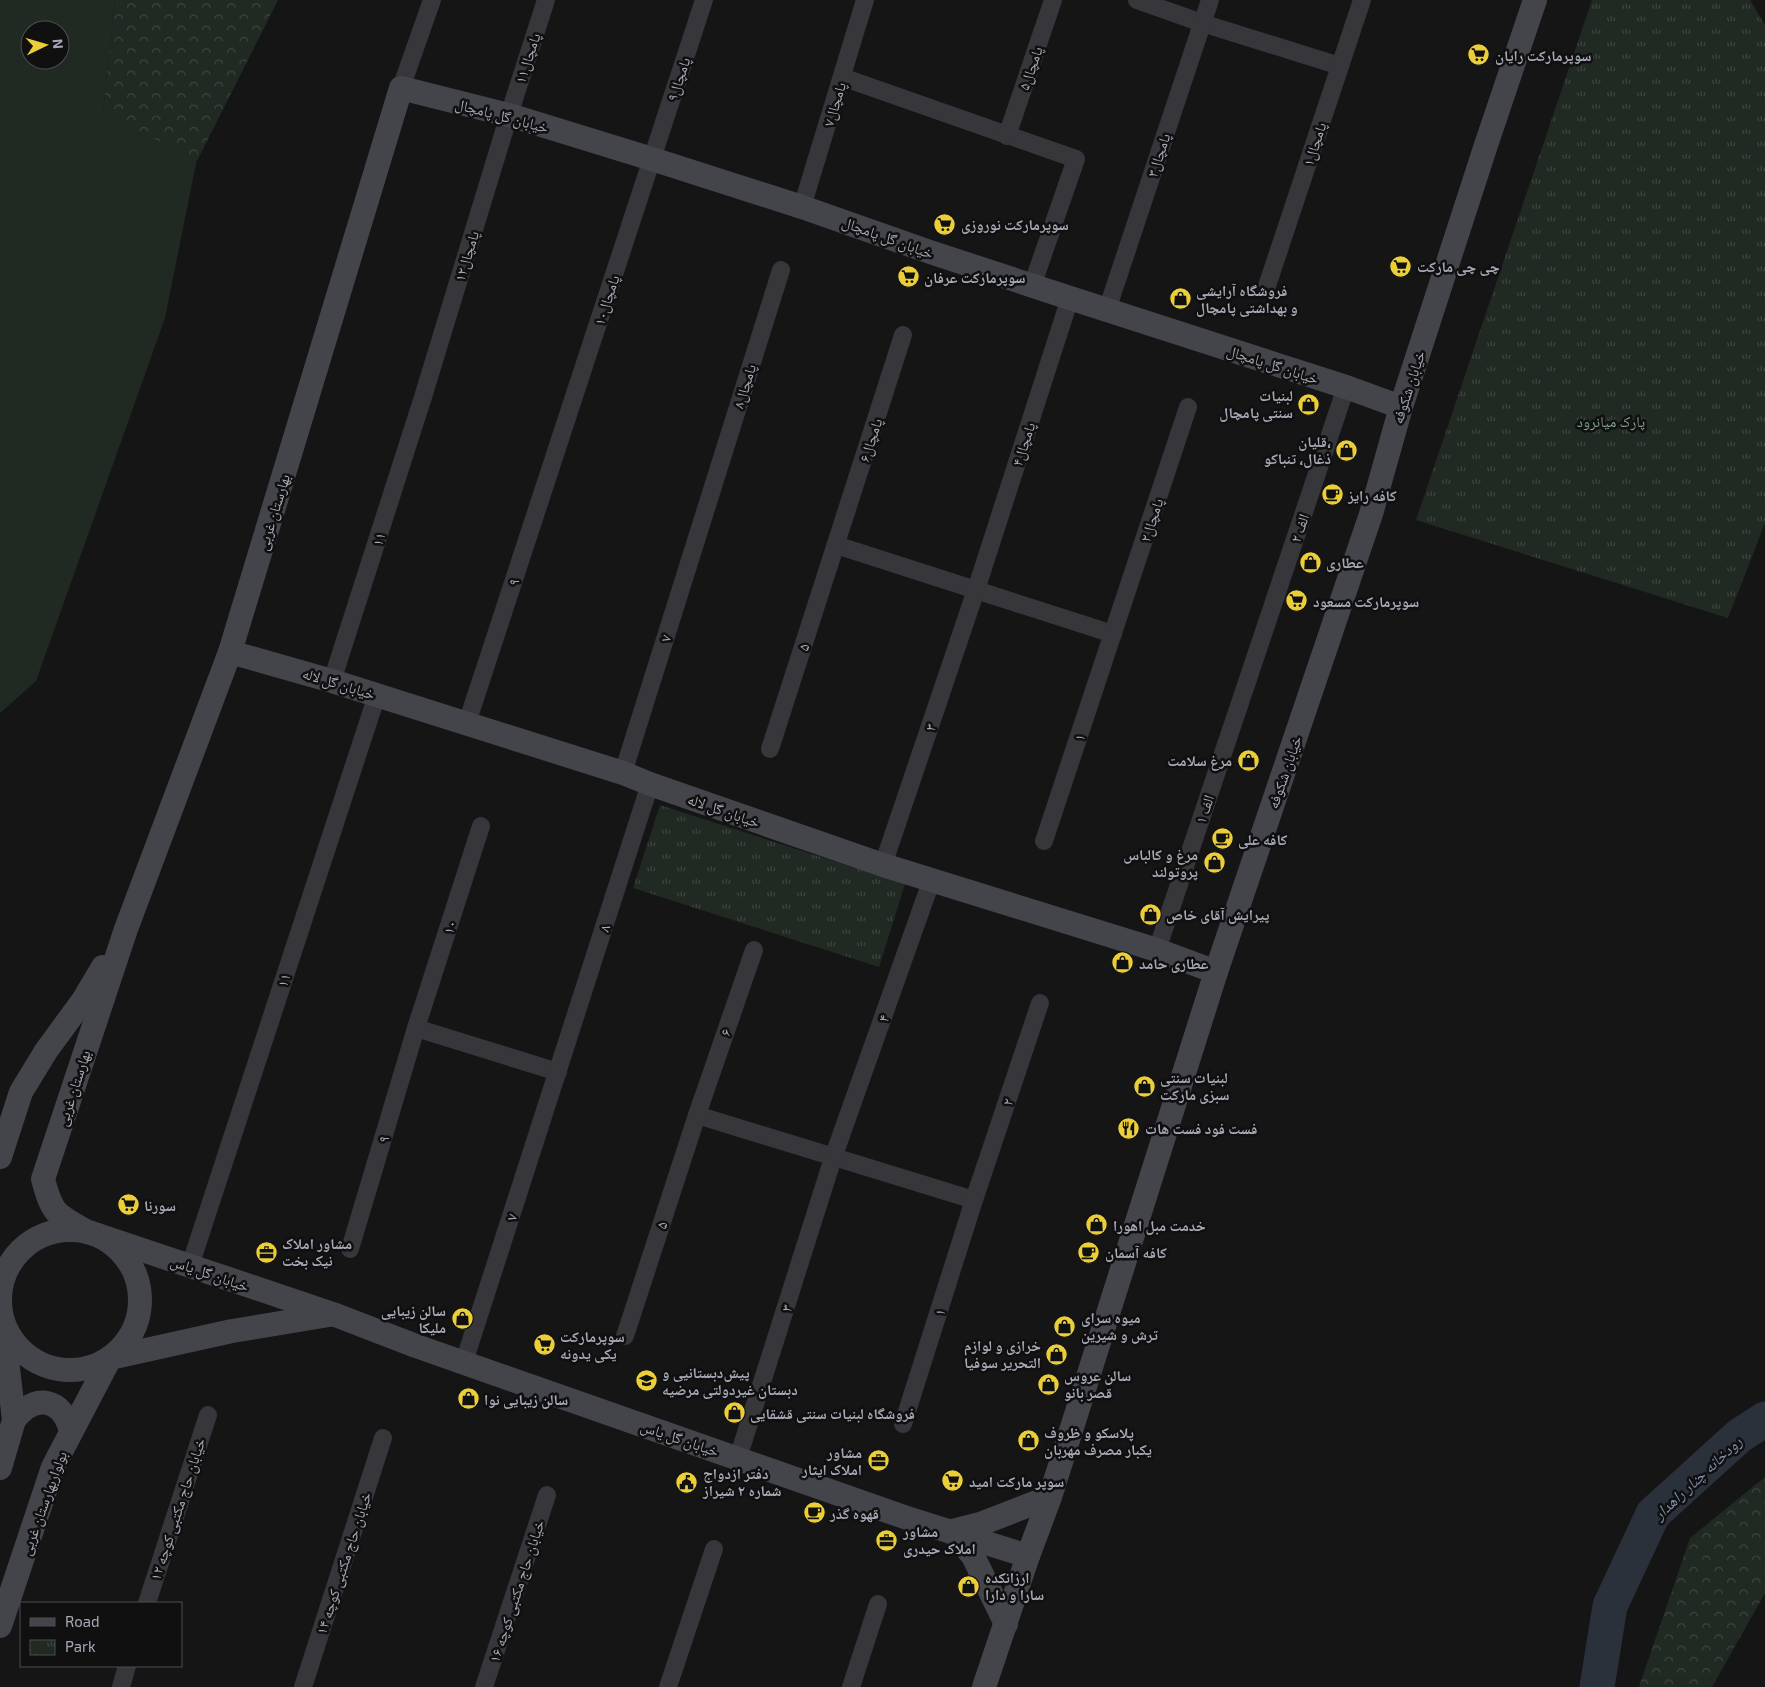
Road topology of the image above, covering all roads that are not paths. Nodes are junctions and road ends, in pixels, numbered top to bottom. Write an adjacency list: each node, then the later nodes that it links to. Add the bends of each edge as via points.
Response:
1 (432, 0): 13 (street)
2 (546, 0): 14 (street, پامچال۱۱)
3 (704, 0): 16 (street, پامچال۹)
4 (865, 0): 12 (street, پامچال۷)
5 (1053, 0): 15 (street, پامچال۵)
6 (1137, 0): 10 (street)
7 (1210, 0): 10 (street, پامچال۳)
8 (1362, 0): 11 (street, پامچال۱)
9 (1535, 0): 27 (street, خیابان شکوفه)
10 (1202, 22): 11 (street); 22 (street, پامچال۳)
11 (1340, 66): 20 (street, پامچال۱)
12 (842, 77): 15 (street); 17 (street, پامچال۷)
13 (401, 88): 14 (street, خیابان گل پامچال); 33 (street, بهارستان غربی)
14 (508, 115): 16 (street, خیابان گل پامچال); 25 (street, پامچال۱۲)
15 (1007, 136): 19 (street, via 1076,159)
16 (652, 159): 17 (street, خیابان گل پامچال); 28 (street, پامچال۱۰)
17 (802, 207): 19 (street, خیابان گل پامچال)
18 (781, 270): 29 (street, پامچال۸)
19 (1032, 286): 21 (street, خیابان گل پامچال)
20 (1266, 289)
21 (1070, 298): 22 (street, خیابان گل پامچال); 31 (street, پامچال۴)
22 (1107, 310): 24 (street, خیابان گل پامچال)
23 (904, 335): 30 (street, پامچال۶)
24 (1346, 387): 27 (street, خیابان گل پامچال); 34 (street, ۲ الف)
25 (423, 397): 35 (street, ۱۱)
26 (1188, 406): 32 (street, پامچال۲)
27 (1401, 407): 48 (street, خیابان شکوفه, via 1371,514)
28 (559, 441): 37 (street, ۹)
29 (708, 503): 39 (street, ۷)
30 (836, 545): 31 (street); 38 (street, ۵)
31 (976, 590): 32 (street); 43 (street, ۳)
32 (1114, 634): 42 (street, ۱)
33 (230, 652): 35 (street, خیابان گل لاله); 45 (street, بهارستان غربی)
34 (1251, 669): 47 (street, ۱ الف)
35 (332, 680): 36 (street, خیابان گل لاله)
36 (377, 695): 37 (street, خیابان گل لاله); 58 (street, ۱۱)
37 (467, 723): 39 (street, خیابان گل لاله)
38 (770, 749)
39 (623, 773): 40 (street, خیابان گل لاله)
40 (650, 784): 43 (street, خیابان گل لاله); 51 (street, ۸)
41 (481, 826): 50 (street, ۱۰)
42 (1044, 841)
43 (883, 864): 44 (street, خیابان گل لاله)
44 (932, 879): 47 (street, خیابان گل لاله); 54 (street, ۴)
45 (126, 930): 53 (street, بهارستان غربی, via 21,1092); 56 (street, بهارستان غربی, via 43,1179 50,1202 60,1217)
46 (754, 950): 52 (street, ۶)
47 (1157, 950): 48 (street, خیابان گل لاله)
48 (1216, 972): 72 (street, خیابان شکوفه)
49 (1040, 1003): 55 (street, ۲)
50 (416, 1028): 51 (street); 57 (street, ۹)
51 (558, 1072): 63 (street, ۷)
52 (697, 1115): 54 (street); 61 (street, ۵)
53 (0, 1157)
54 (833, 1158): 55 (street); 69 (street, ۳)
55 (974, 1200): 66 (street, ۱)
56 (86, 1231): 58 (street, خیابان گل یاس); 59 (street, via 63,1230 48,1234 21,1249 8,1268 0,1290); 62 (street, via 107,1240 125,1255 138,1283 137,1321 127,1342)
57 (350, 1249)
58 (190, 1266): 60 (street, خیابان گل یاس)
59 (1, 1311): 62 (street, via 9,1335 24,1353 44,1365 66,1370 89,1368); 65 (street)
60 (333, 1314): 62 (street, خیابان گل یاس, via 232,1331); 63 (street, خیابان گل یاس)
61 (625, 1336)
62 (110, 1358): 67 (street, بولواربهارستان غربی)
63 (464, 1362): 69 (street, خیابان گل یاس)
64 (208, 1415): 76 (street, خیابان حاج مکتبی کوچه ۱۲)
65 (14, 1420): 67 (street, via 22,1409 34,1403 47,1403 59,1408 68,1418); 70 (street)
66 (903, 1424)
67 (72, 1431): 79 (street, بولواربهارستان غربی, via 53,1467)
68 (383, 1438): 82 (street, خیابان حاج مکتبی کوچه ۱۴)
69 (738, 1458): 73 (street, خیابان گل یاس)
70 (0, 1468)
71 (547, 1495): 83 (street, خیابان حاج مکتبی کوچه ۱۶)
72 (1050, 1497): 73 (street); 75 (street, خیابان شکوفه)
73 (952, 1531): 75 (street, خیابان گل یاس); 78 (street, via 973,1556)
74 (714, 1549): 84 (street)
75 (1028, 1556): 78 (street, خیابان شکوفه)
76 (147, 1602)
77 (878, 1604): 85 (street)
78 (1006, 1624): 86 (street, خیابان شکوفه)
79 (0, 1626)
80 (127, 1667): 81 (street)
81 (120, 1687)
82 (303, 1687)
83 (484, 1687)
84 (668, 1687)
85 (851, 1687)
86 (984, 1687)

